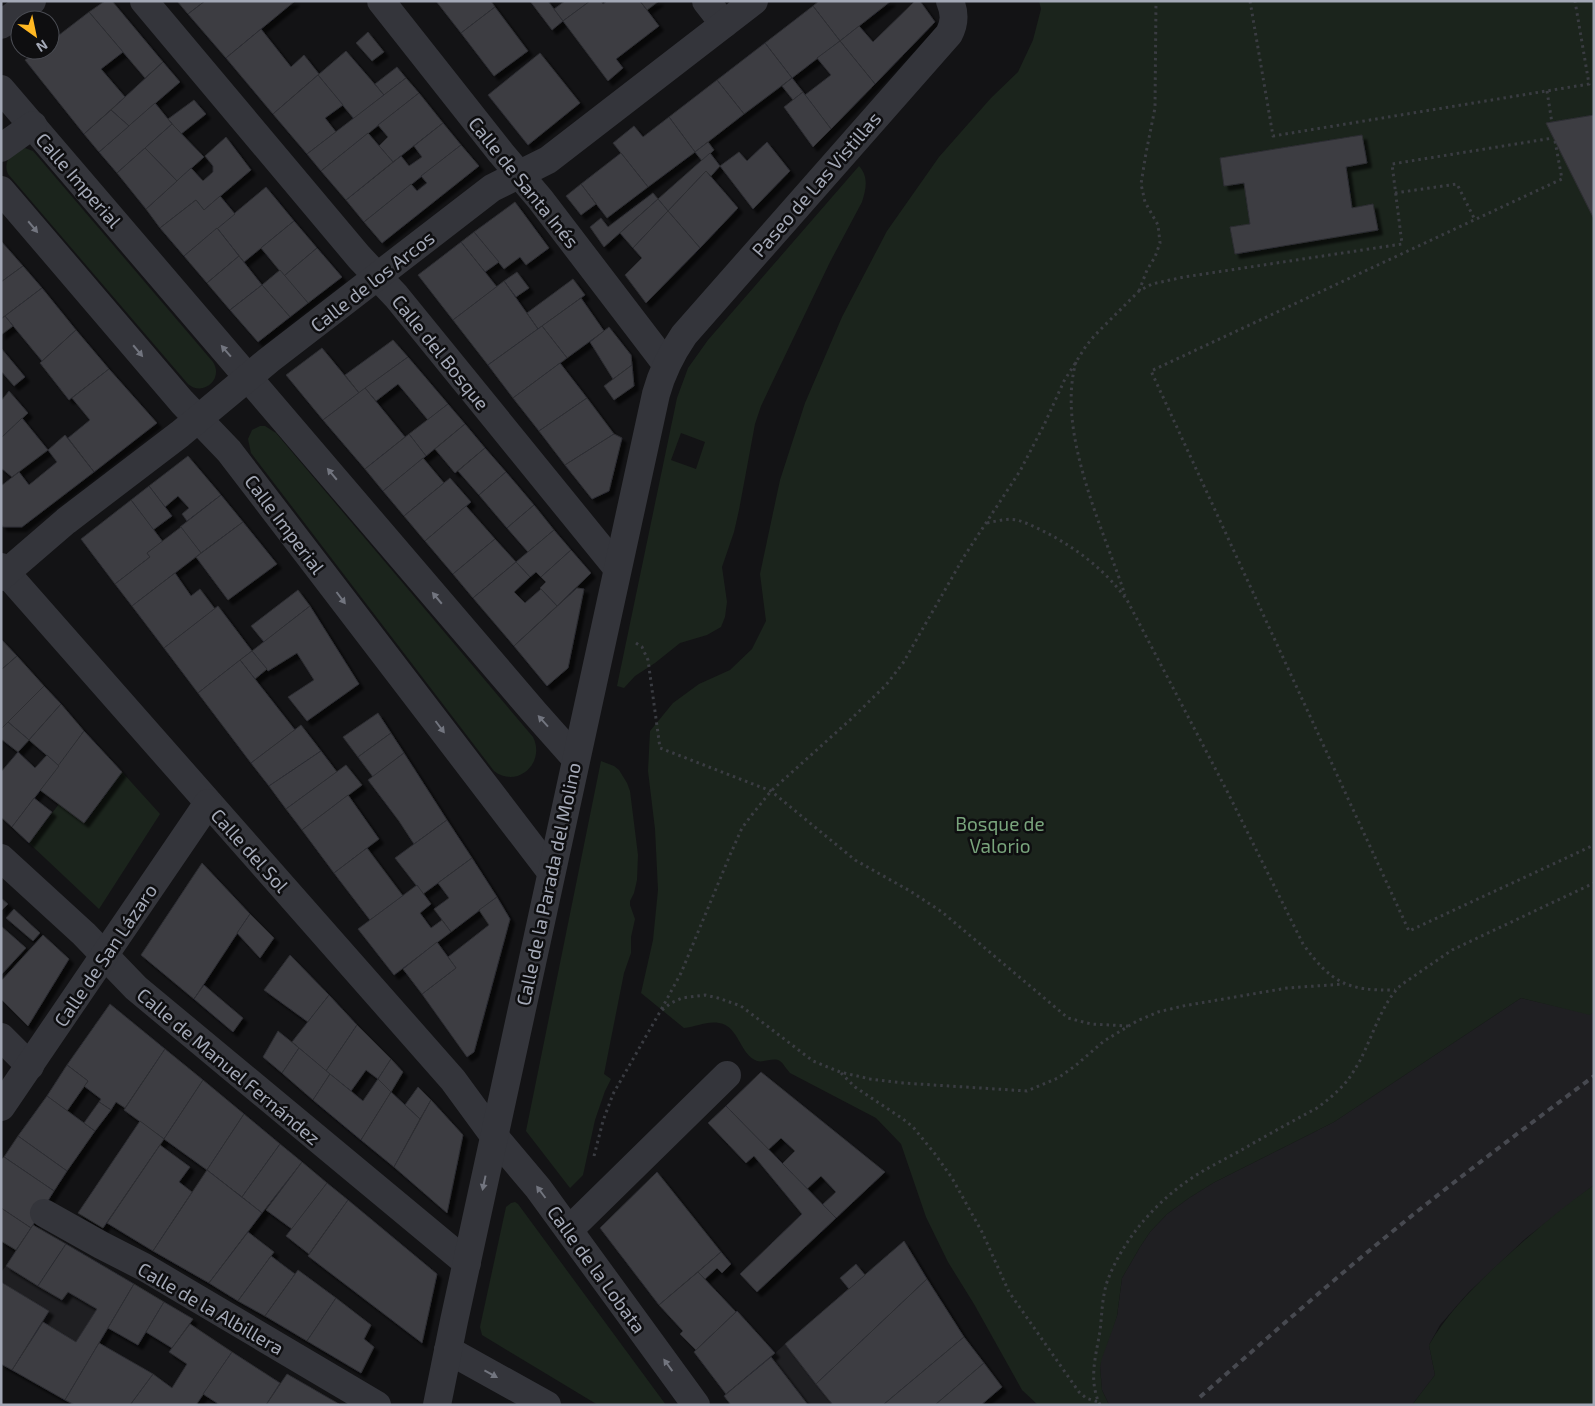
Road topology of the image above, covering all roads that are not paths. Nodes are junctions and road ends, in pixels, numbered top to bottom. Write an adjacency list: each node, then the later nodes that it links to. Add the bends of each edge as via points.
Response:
1 (32, 1): 8 (street)
2 (144, 1): 14 (street, Calle del Bosque)
3 (381, 1): 12 (street, Calle de Santa Inés)
4 (706, 1): 7 (street)
5 (754, 1): 7 (street, Calle de los Arcos)
6 (950, 1): 15 (street, Paseo de Las Vistillas, via 954,21 949,34 684,335)
7 (724, 24): 12 (street, Calle de los Arcos, via 548,160)
8 (1, 25)
9 (1, 89): 10 (street, Calle Imperial)
10 (33, 125): 11 (street, Calle Imperial); 16 (street, Calle Imperial, one-way to 10)
11 (1, 148)
12 (519, 174): 14 (street, Calle de los Arcos, via 492,188); 15 (street, Calle de Santa Inés)
13 (1, 190): 17 (street, Calle Imperial, one-way to 17)
14 (378, 276): 16 (street, Calle de los Arcos); 18 (street, Calle del Bosque)
15 (666, 364): 18 (street, Calle de la Parada del Molino, via 656,394)
16 (249, 377): 17 (street, Calle de los Arcos); 20 (street, Calle Imperial, one-way to 16)
17 (198, 419): 19 (street, Calle de los Arcos); 23 (street, Calle Imperial, one-way to 23, via 238,463)
18 (617, 568): 20 (street, Calle de la Parada del Molino)
19 (3, 572): 21 (street, Calle del Sol)
20 (575, 758): 23 (street, Calle de la Parada del Molino)
21 (208, 803): 24 (street, Calle de San Lázaro); 29 (street, Calle del Sol, via 453,1080)
22 (1, 858): 24 (street, Calle de Manuel Fernández)
23 (551, 872): 29 (street, Calle de la Parada del Molino)
24 (105, 955): 26 (street, Calle de San Lázaro); 32 (street, Calle de Manuel Fernández, via 136,988)
25 (1, 1037): 26 (street)
26 (30, 1066): 28 (street, Calle de San Lázaro)
27 (727, 1075): 31 (street)
28 (1, 1108)
29 (494, 1136): 31 (street, Calle de la Lobata, one-way to 29); 32 (street, Calle de la Parada del Molino, one-way to 32)
30 (44, 1213): 34 (street, Calle de la Albillera, via 144,1267)
31 (569, 1230): 37 (street, Calle de la Lobata, one-way to 31)
32 (466, 1263): 33 (street, Calle de la Parada del Molino)
33 (448, 1350): 35 (street, Calle de la Parada del Molino); 36 (street, one-way to 36)
34 (377, 1405)
35 (437, 1405)
36 (547, 1405)
37 (696, 1405)

